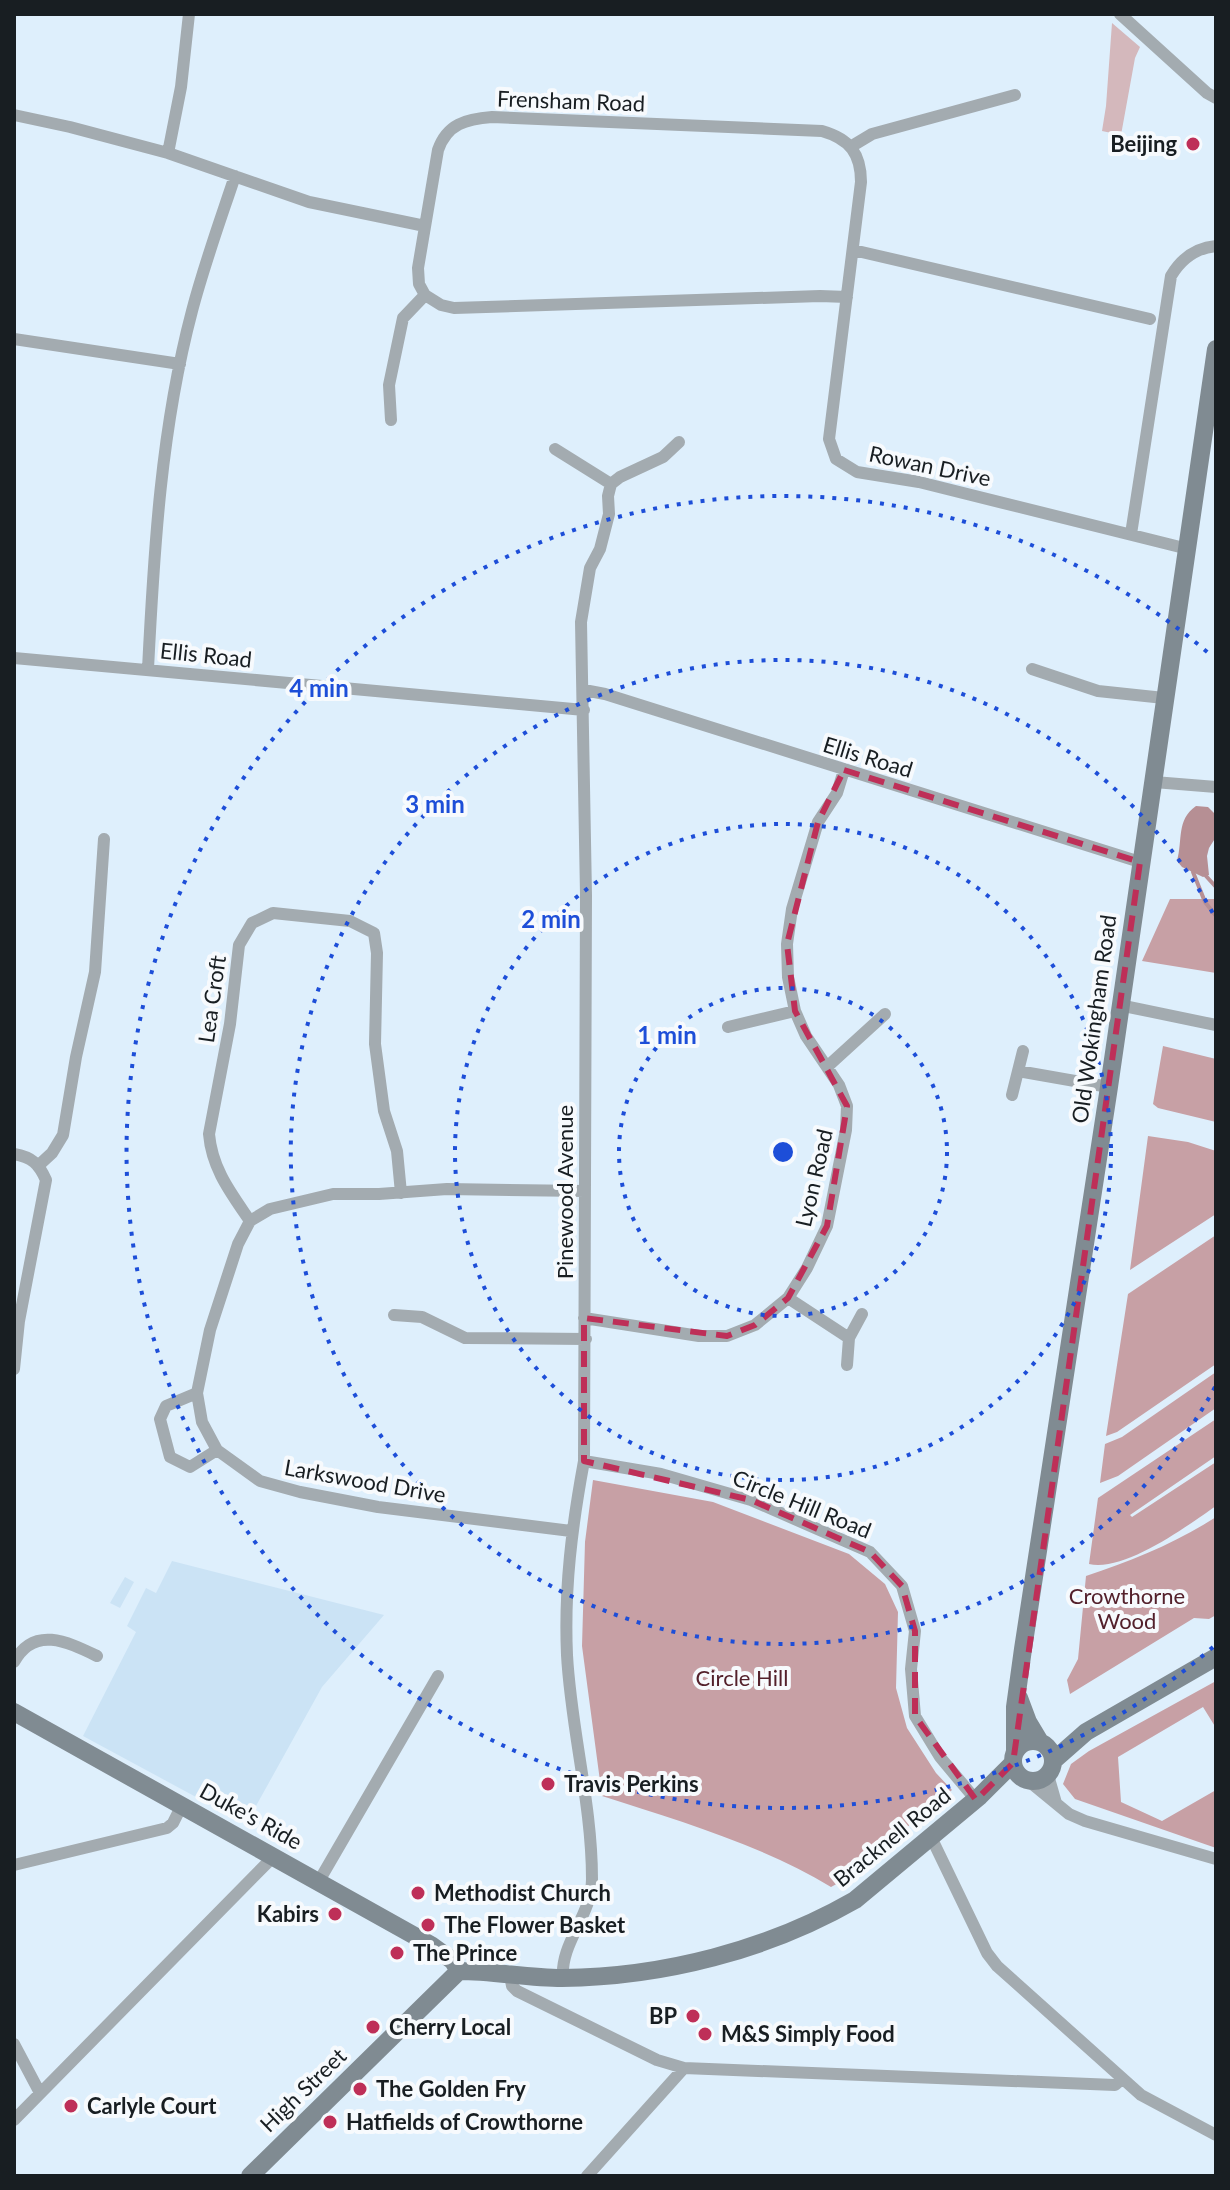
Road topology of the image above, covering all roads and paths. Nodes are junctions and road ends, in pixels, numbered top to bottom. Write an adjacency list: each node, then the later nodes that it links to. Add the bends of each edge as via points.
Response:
1 (189, 14): 7 (street)
2 (1120, 14): 4 (street)
3 (1015, 95): 6 (street, via 872,134)
4 (1216, 98)
5 (14, 115): 7 (street)
6 (852, 146): 9 (street, Frensham Road, via 822,131 467,120 442,140); 11 (street, Rowan Drive, via 861,168)
7 (168, 153): 8 (street)
8 (235, 176): 9 (street, via 309,202); 17 (street)
9 (425, 226): 12 (street, Frensham Road, via 418,268)
10 (1216, 246): 22 (street, via 1179,262 1171,276)
11 (853, 250): 13 (street, Rowan Drive); 14 (street)
12 (425, 295): 13 (street, via 454,308); 18 (street, via 403,318 389,385)
13 (847, 297): 22 (street, Rowan Drive, via 829,439 836,459 857,472 905,478)
14 (1150, 319)
15 (14, 339): 17 (street)
16 (1216, 349): 23 (street, Old Wokingham Road)
17 (180, 364): 25 (street, via 155,537)
18 (391, 420)
19 (679, 442): 21 (street, via 663,457)
20 (555, 449): 21 (street)
21 (611, 484): 27 (street, Pinewood Avenue, via 609,514 590,568 581,622)
22 (1131, 534): 23 (street, Rowan Drive)
23 (1188, 549): 28 (street, Old Wokingham Road)
24 (14, 658): 25 (street, Ellis Road)
25 (148, 669): 29 (street, Ellis Road)
26 (1032, 669): 28 (street, via 1098,691)
27 (584, 690): 29 (street, Pinewood Avenue); 30 (street, Ellis Road)
28 (1164, 698): 31 (street, Old Wokingham Road)
29 (584, 710): 47 (street, Pinewood Avenue)
30 (844, 770): 34 (street, Ellis Road); 36 (street, Lyon Road, via 837,793 818,822 792,909 787,944)
31 (1154, 782): 32 (street); 34 (street, Old Wokingham Road)
32 (1216, 787)
33 (104, 839): 46 (street, via 95,972 63,1135)
34 (1140, 862): 35 (street, Old Wokingham Road)
35 (1119, 1005): 38 (street); 43 (street, Old Wokingham Road)
36 (795, 1011): 39 (street); 41 (street, Lyon Road)
37 (885, 1014): 41 (street)
38 (1216, 1025)
39 (728, 1027)
40 (1023, 1051): 42 (street)
41 (828, 1066): 50 (street, Lyon Road, via 847,1106 846,1130 827,1226)
42 (1018, 1071): 43 (street); 44 (street)
43 (1109, 1087): 67 (street, Old Wokingham Road, via 1018,1695)
44 (1012, 1095)
45 (14, 1154): 46 (street)
46 (39, 1165): 57 (street, via 46,1180)
47 (585, 1191): 48 (street); 53 (street, Pinewood Avenue)
48 (401, 1193): 49 (street, via 333,1194 270,1209); 49 (street, Lea Croft, via 375,1044 374,933 350,921 273,913 252,923 239,945 209,1134 220,1178)
49 (250, 1221): 58 (street, Larkswood Drive, via 210,1330)
50 (788, 1298): 53 (street, Lyon Road, via 755,1325 727,1336); 54 (street)
51 (862, 1314): 54 (street)
52 (394, 1315): 55 (street, via 422,1317 465,1338)
53 (584, 1318): 55 (street, Pinewood Avenue)
54 (849, 1338): 56 (street)
55 (586, 1339): 60 (street, Pinewood Avenue)
56 (847, 1365)
57 (14, 1369)
58 (197, 1393): 59 (street, Larkswood Drive, via 202,1422); 59 (street, via 166,1406 160,1419 170,1457 190,1467)
59 (217, 1450): 61 (street, Larkswood Drive, via 260,1481 300,1492)
60 (584, 1461): 61 (street, Pinewood Avenue); 68 (street, Circle Hill Road, via 661,1474 751,1500 870,1552 902,1586 915,1631 915,1716 940,1757)
61 (571, 1531): 78 (street, Pinewood Avenue, via 567,1656 592,1886 564,1959)
62 (97, 1656): 64 (street, via 53,1639 24,1648)
63 (1216, 1657): 67 (street, Bracknell Road)
64 (14, 1662)
65 (438, 1676): 75 (street)
66 (14, 1712): 70 (street, Duke's Ride)
67 (1033, 1762): 68 (street, Bracknell Road); 69 (street); 69 (street)
68 (978, 1798): 71 (street, Bracknell Road)
69 (1056, 1803): 73 (street, via 1085,1821)
70 (182, 1805): 72 (street, Duke's Ride); 74 (street, via 167,1828)
71 (931, 1837): 78 (street, Bracknell Road, via 855,1900 769,1939 651,1970); 81 (street, via 997,1966)
72 (274, 1856): 75 (street, Duke's Ride); 82 (street)
73 (1216, 1859)
74 (14, 1865)
75 (319, 1881): 76 (street, Duke's Ride, via 431,1945)
76 (459, 1971): 77 (street, Bracknell Road); 85 (street, High Street)
77 (510, 1975): 78 (street, Bracknell Road); 80 (street, via 517,1991 657,2060)
78 (563, 1978)
79 (14, 2044): 82 (street)
80 (684, 2068): 81 (street, via 1099,2085 1115,2085); 86 (street)
81 (1122, 2079): 84 (street, via 1141,2095)
82 (40, 2093): 83 (street)
83 (14, 2120)
84 (1216, 2135)
85 (250, 2176)
86 (587, 2176)

